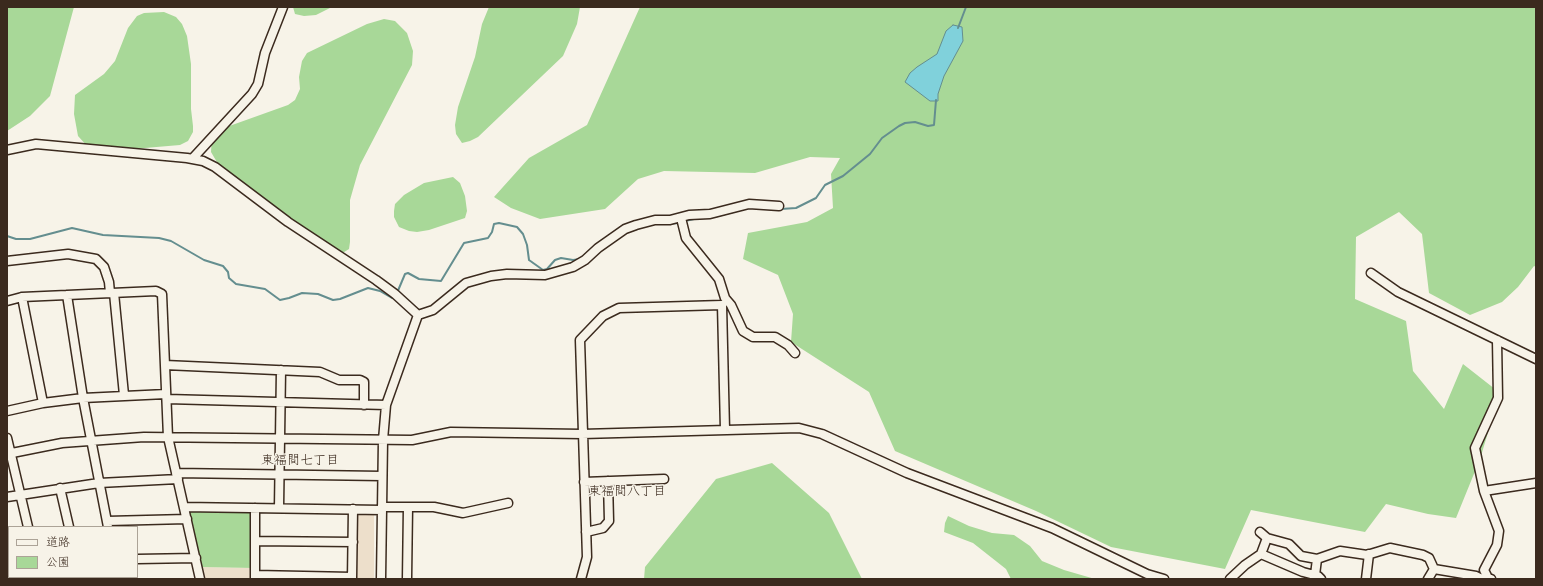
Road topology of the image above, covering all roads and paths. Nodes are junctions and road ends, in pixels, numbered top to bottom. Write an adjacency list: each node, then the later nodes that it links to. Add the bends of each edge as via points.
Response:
1 (282, 7): 3 (street, via 265,53 258,84 252,94)
2 (7, 150): 3 (street, via 36,144)
3 (193, 158): 13 (street, via 215,168 288,222 376,280)
4 (780, 206): 5 (street, via 749,204)
5 (681, 218): 12 (street, via 686,238 719,279); 13 (street, via 655,220 625,229 573,267 537,276 526,273 507,274 466,283 433,310)
6 (7, 261): 8 (street, via 68,254 96,259 104,267)
7 (1371, 273): 14 (street, via 1398,292)
8 (112, 293): 9 (street); 17 (street, via 156,291 162,294); 19 (street)
9 (67, 295): 10 (street); 21 (street)
10 (22, 297): 11 (street); 23 (street)
11 (7, 301)
12 (724, 301): 15 (street, via 731,305 747,335 775,337 788,344); 27 (street); 28 (street, via 619,308 603,316 580,340)
13 (418, 315): 25 (street)
14 (1497, 340): 16 (street); 44 (street, via 1498,398 1475,448)
15 (794, 353)
16 (1536, 360)
17 (166, 365): 18 (street); 20 (street)
18 (281, 370): 22 (street); 24 (street, via 320,372 338,380 360,380 364,382)
19 (124, 395): 20 (street); 21 (street)
20 (166, 397): 22 (street); 29 (street)
21 (83, 398): 23 (street); 32 (street)
22 (281, 402): 24 (street); 31 (street)
23 (43, 403): 26 (street)
24 (364, 405): 25 (street)
25 (386, 405): 33 (street)
26 (7, 412)
27 (725, 430): 28 (street); 77 (street, via 809,429 907,474 1052,528 1148,574)
28 (582, 434): 33 (street, via 463,431 412,440); 40 (street)
29 (168, 437): 31 (street); 32 (street); 36 (street)
30 (7, 438): 34 (street)
31 (280, 438): 33 (street); 35 (street)
32 (90, 440): 34 (street); 41 (street)
33 (383, 440): 37 (street)
34 (9, 454): 45 (street)
35 (279, 474): 36 (street); 37 (street); 51 (street)
36 (177, 476): 41 (street); 48 (street)
37 (382, 476): 52 (street)
38 (664, 479): 39 (street)
39 (608, 481): 40 (street); 58 (street, via 609,521 603,528)
40 (584, 482): 58 (street)
41 (99, 483): 43 (street); 55 (street)
42 (1536, 483): 44 (street)
43 (60, 488): 45 (street); 57 (street)
44 (1484, 491): 72 (street, via 1499,531 1499,538 1484,570)
45 (20, 494): 46 (street); 56 (street)
46 (7, 497)
47 (508, 503): 49 (street, via 463,513)
48 (184, 507): 50 (street); 54 (street)
49 (408, 507): 52 (street); 75 (street)
50 (255, 508): 51 (street); 61 (street)
51 (279, 508): 53 (street)
52 (382, 508): 53 (street); 74 (street)
53 (353, 509): 62 (street)
54 (187, 519): 55 (street); 65 (street)
55 (107, 524)
56 (28, 526)
57 (69, 526)
58 (586, 532): 76 (street, via 587,557)
59 (1260, 532): 60 (street)
60 (1267, 538): 63 (street); 67 (street, via 1289,544 1301,556)
61 (255, 541): 62 (street); 69 (street)
62 (353, 542): 71 (street)
63 (1261, 554): 70 (street); 78 (street, via 1244,565)
64 (1369, 554): 67 (street, via 1340,551); 68 (street, via 1390,548 1414,552 1429,558); 79 (street)
65 (196, 558): 66 (street); 73 (street)
66 (138, 559)
67 (1316, 559): 70 (street)
68 (1434, 569): 72 (street); 80 (street)
69 (255, 577): 71 (street)
70 (1318, 577)
71 (352, 578)
72 (1484, 578)
73 (200, 579)
74 (381, 579)
75 (407, 579)
76 (581, 579)
77 (1164, 579)
78 (1230, 579)
79 (1366, 579)
80 (1428, 579)

